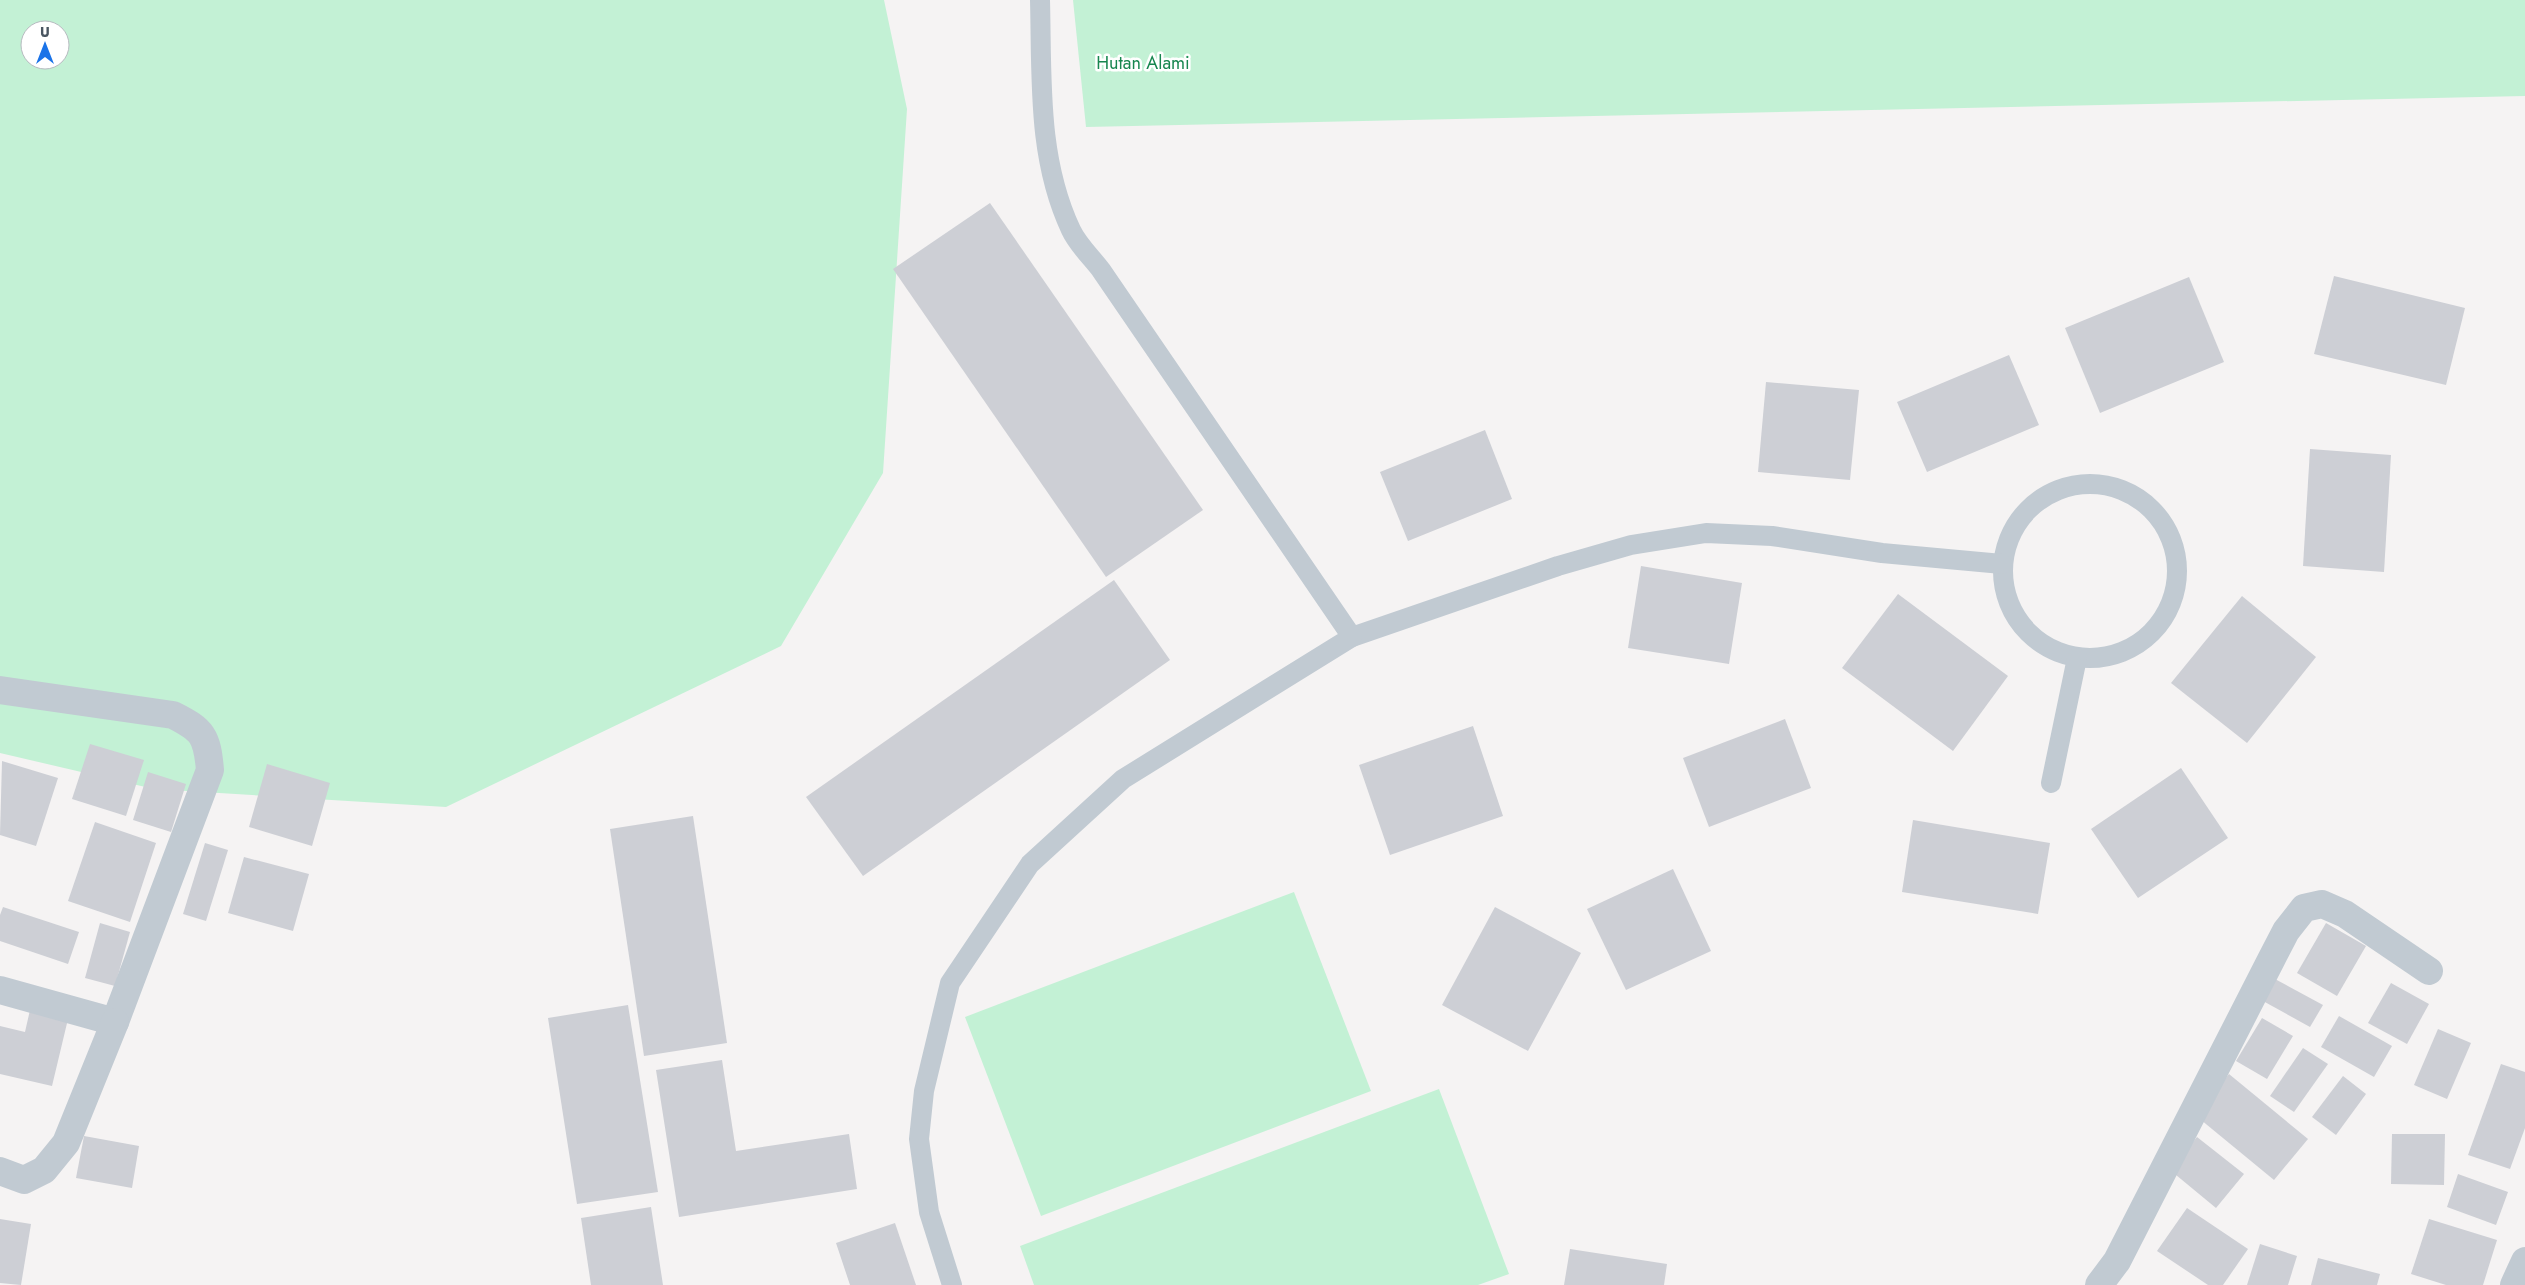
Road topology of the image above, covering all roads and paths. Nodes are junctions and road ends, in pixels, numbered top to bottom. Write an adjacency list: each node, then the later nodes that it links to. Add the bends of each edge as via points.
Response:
1 (1040, 0): 3 (lane, via 1043,127 1052,173 1072,231)
2 (2002, 564): 3 (lane, via 1882,553 1772,536 1706,532 1622,547); 4 (lane, via 2004,593 2016,619 2035,640 2060,654); 4 (lane, via 2010,534 2028,508 2054,491 2085,483 2117,487 2144,502 2166,525 2177,554 2178,586 2167,615 2147,639 2119,655)
3 (1352, 637): 12 (lane, via 1122,779 1030,864 950,983 924,1091 919,1139 929,1212)
4 (2077, 658): 6 (lane)
5 (0, 690): 9 (street, via 173,715 195,726 208,745 210,770)
6 (2051, 782)
7 (2429, 971): 13 (street, via 2345,914 2322,904 2304,908 2270,960 2117,1261)
8 (0, 990): 9 (street)
9 (115, 1022): 10 (street, via 66,1143 44,1170 24,1180)
10 (0, 1171)
11 (2525, 1261): 14 (street)
12 (952, 1285)
13 (2099, 1285)
14 (2514, 1285)

